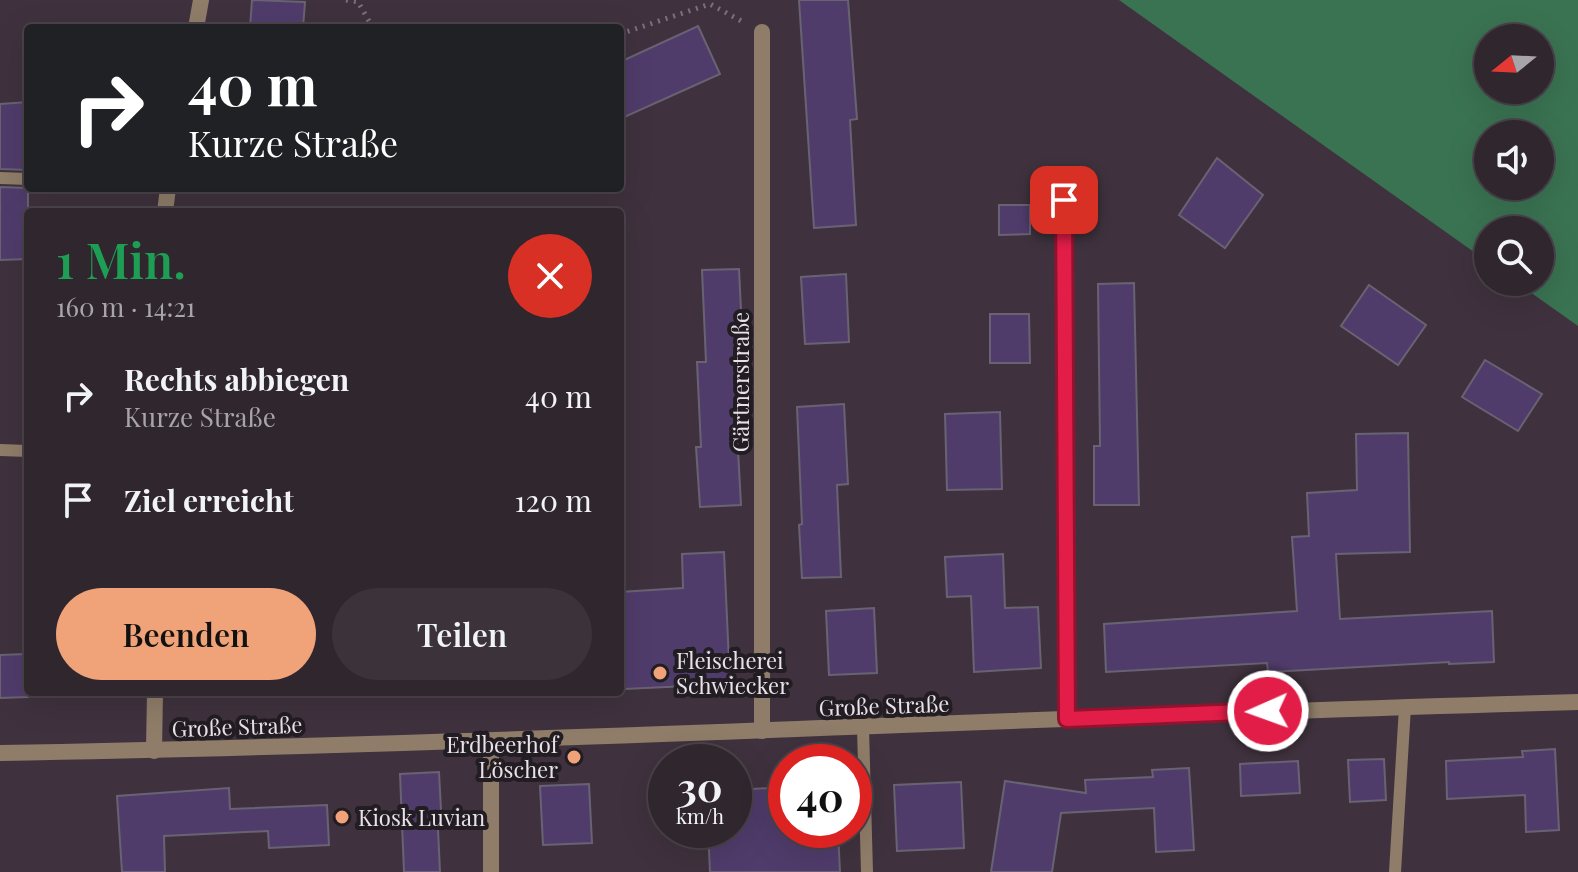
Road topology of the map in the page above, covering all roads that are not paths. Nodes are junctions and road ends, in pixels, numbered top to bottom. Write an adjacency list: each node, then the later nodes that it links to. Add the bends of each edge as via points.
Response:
1 (201, 0): 2 (street)
2 (197, 24)
3 (762, 32): 14 (street, Gärtnerstraße)
4 (0, 178): 5 (lane)
5 (24, 179)
6 (1064, 200): 12 (street)
7 (0, 450): 8 (lane)
8 (24, 451)
9 (155, 696): 16 (street)
10 (1578, 702): 11 (street, Große Straße)
11 (1405, 707): 12 (street, Große Straße); 20 (lane)
12 (1067, 719): 13 (street, Große Straße)
13 (863, 728): 14 (street, Große Straße); 19 (lane)
14 (762, 731): 15 (street, Große Straße)
15 (491, 741): 16 (street, Große Straße); 18 (street)
16 (154, 751): 17 (street, Große Straße)
17 (0, 753)
18 (491, 872)
19 (867, 872)
20 (1395, 872)

